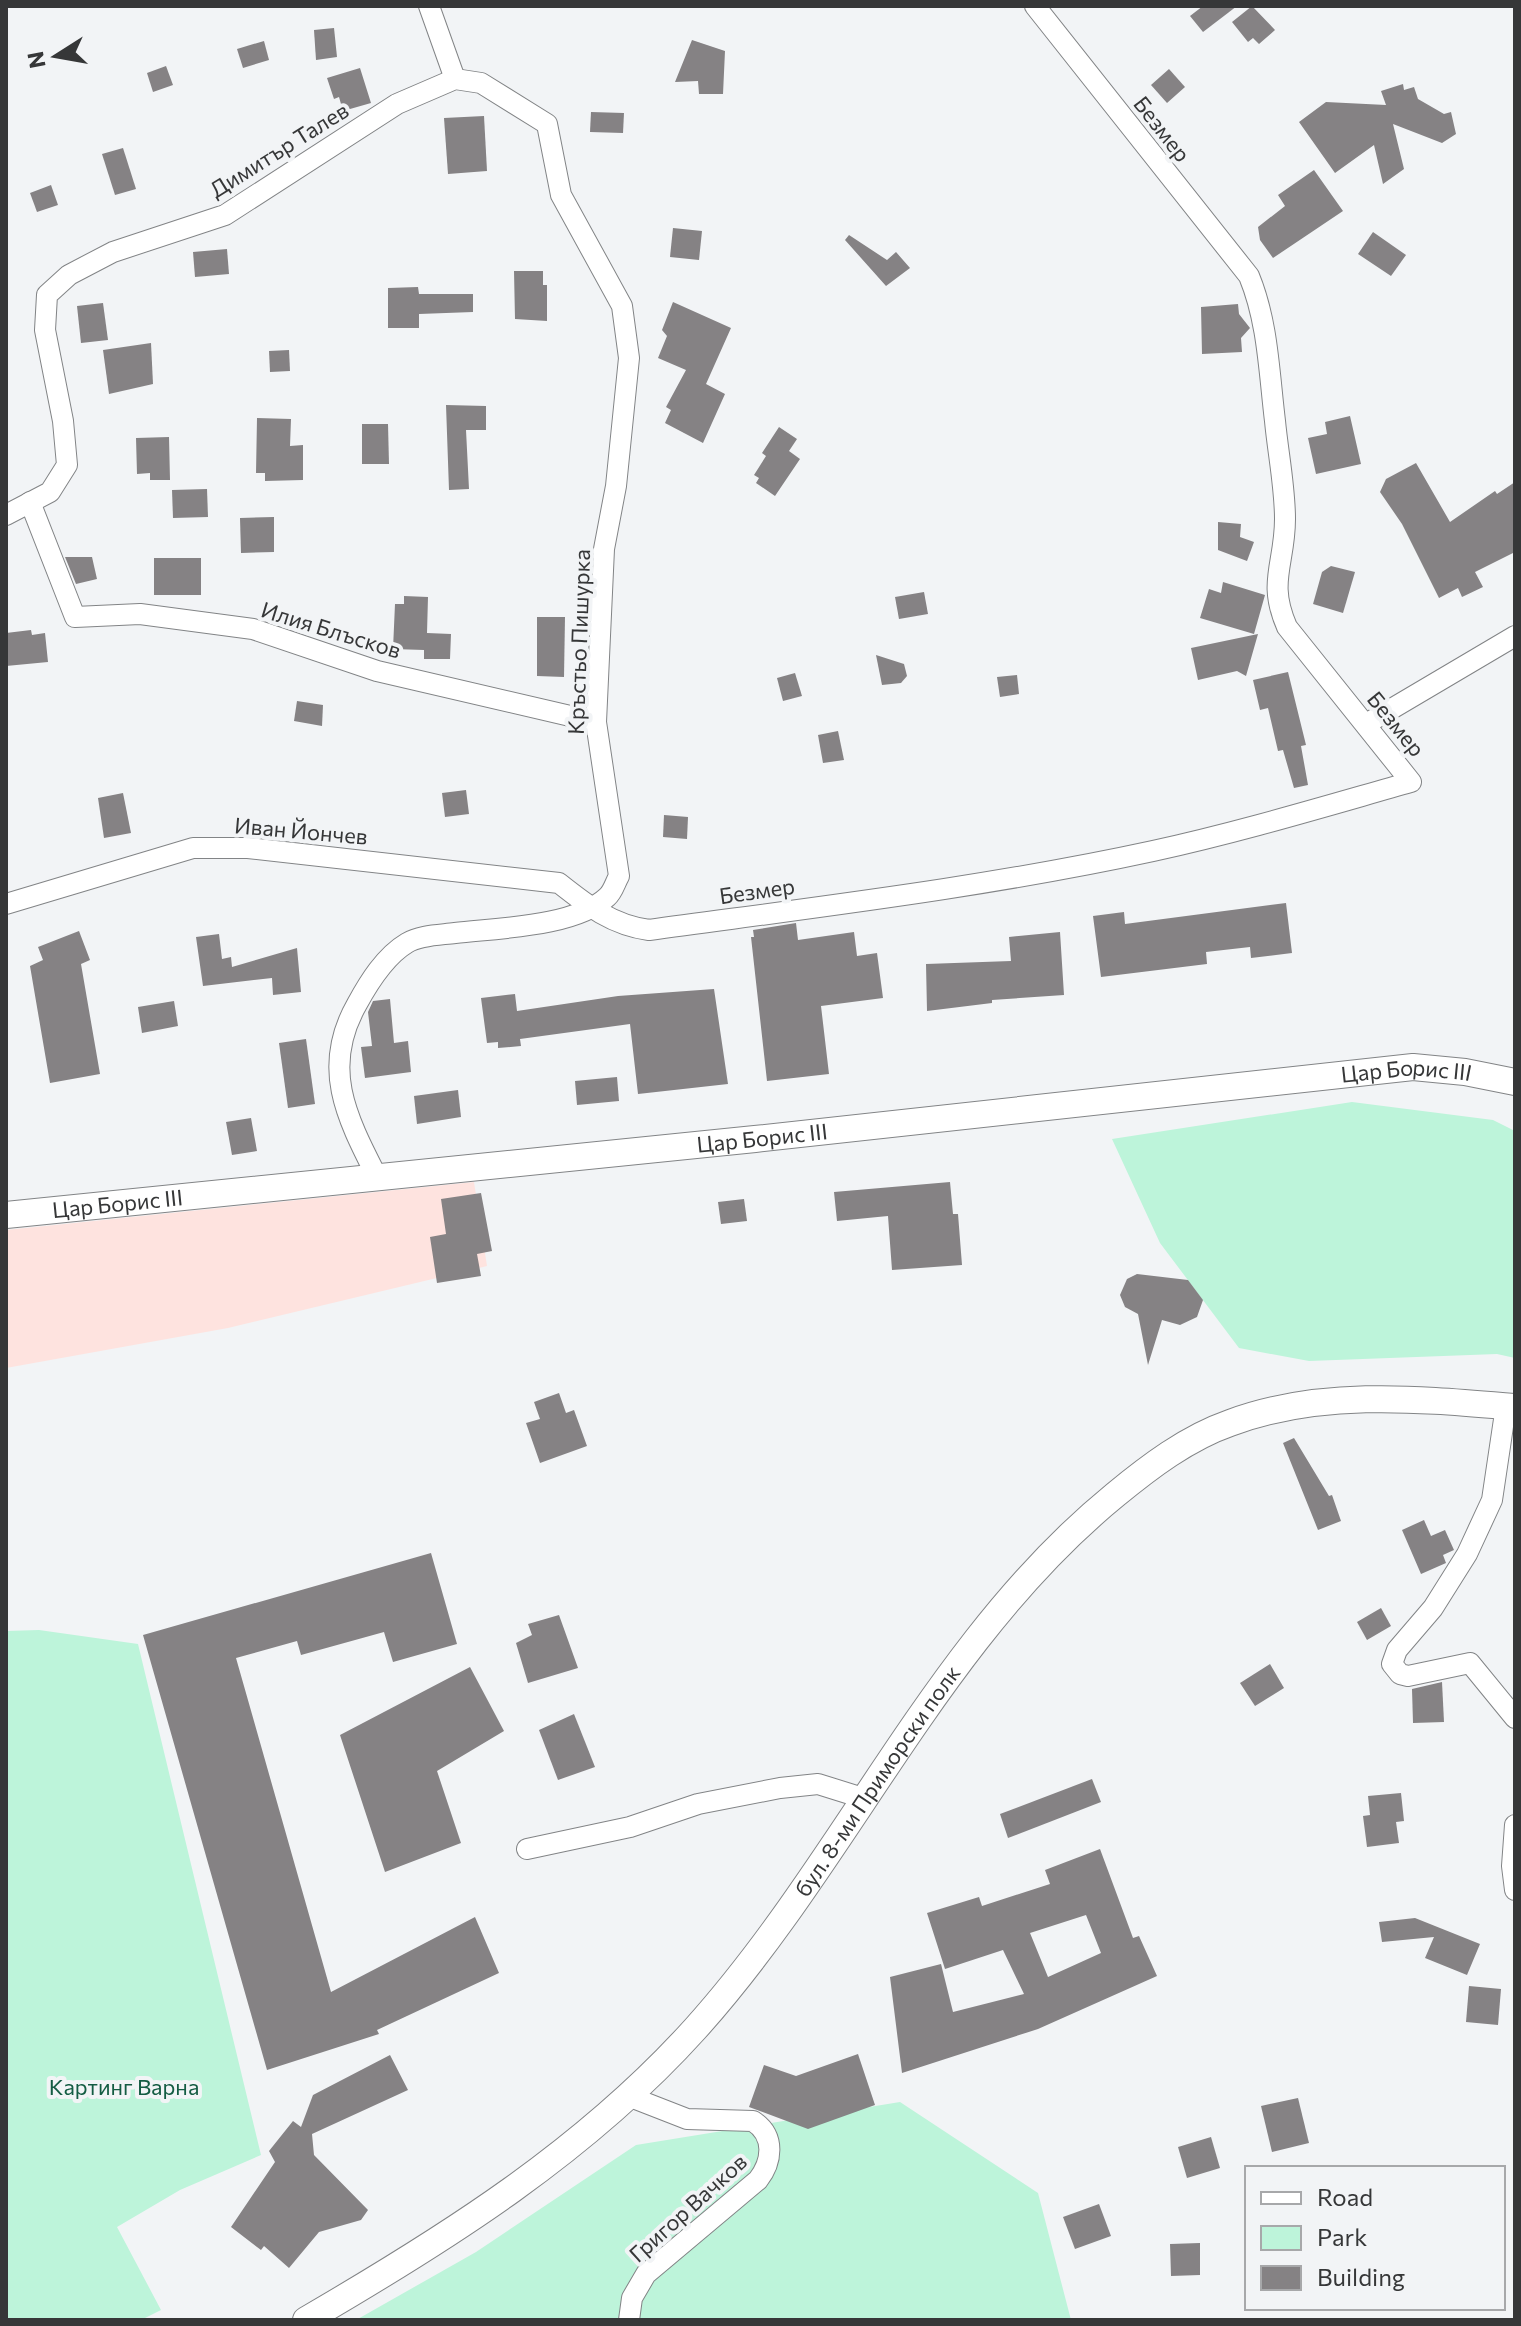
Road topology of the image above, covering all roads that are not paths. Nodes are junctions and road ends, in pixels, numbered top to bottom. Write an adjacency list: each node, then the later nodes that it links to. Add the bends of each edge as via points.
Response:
1 (429, 6): 3 (street)
2 (1035, 6): 8 (street, Безмер, via 1249,276 1261,306 1283,489 1284,542 1276,603 1287,627)
3 (455, 79): 4 (street, Димитър Талев, via 397,104 225,215 113,252 69,275 47,295 45,330 67,465 50,492); 7 (street, Кръстьо Пишурка, via 481,83 547,124 561,195 622,306 629,358 604,549)
4 (30, 502): 5 (street, Димитър Талев); 7 (street, Илия Блъсков, via 75,617 140,614 253,629 377,671)
5 (6, 515)
6 (1515, 636): 8 (street)
7 (596, 722): 10 (street, Кръстьо Пишурка, via 619,876 609,896)
8 (1366, 724): 10 (street, Безмер, via 1411,782 1233,833 921,893 649,930 623,926)
9 (6, 904): 10 (street, Иван Йончев, via 193,848 248,848 559,883)
10 (591, 908): 12 (street, Кръстьо Пишурка, via 558,920 407,943 371,979 343,1027 339,1067 344,1108)
11 (1515, 1082): 12 (street, Цар Борис III, via 1413,1067)
12 (376, 1175): 13 (street, Цар Борис III)
13 (6, 1215)
14 (1511, 1407): 15 (street, via 1492,1500 1467,1554 1392,1664 1408,1676 1470,1663); 16 (street, бул. 8-ми Приморски полк, via 1376,1398 1330,1401 1228,1423 1166,1456 1051,1551 990,1619)
15 (1515, 1718)
16 (866, 1799): 18 (street, via 818,1784 780,1788); 20 (street, бул. 8-ми Приморски полк, via 763,1948 695,2029)
17 (1515, 1825): 19 (street)
18 (527, 1849)
19 (1515, 1890)
20 (628, 2096): 21 (street, бул. 8-ми Приморски полк, via 519,2187 447,2237); 22 (street, Григор Вачков, via 687,2119 753,2121 766,2135 770,2150 768,2166 758,2180 646,2274 632,2298)
21 (306, 2320)
22 (629, 2320)

